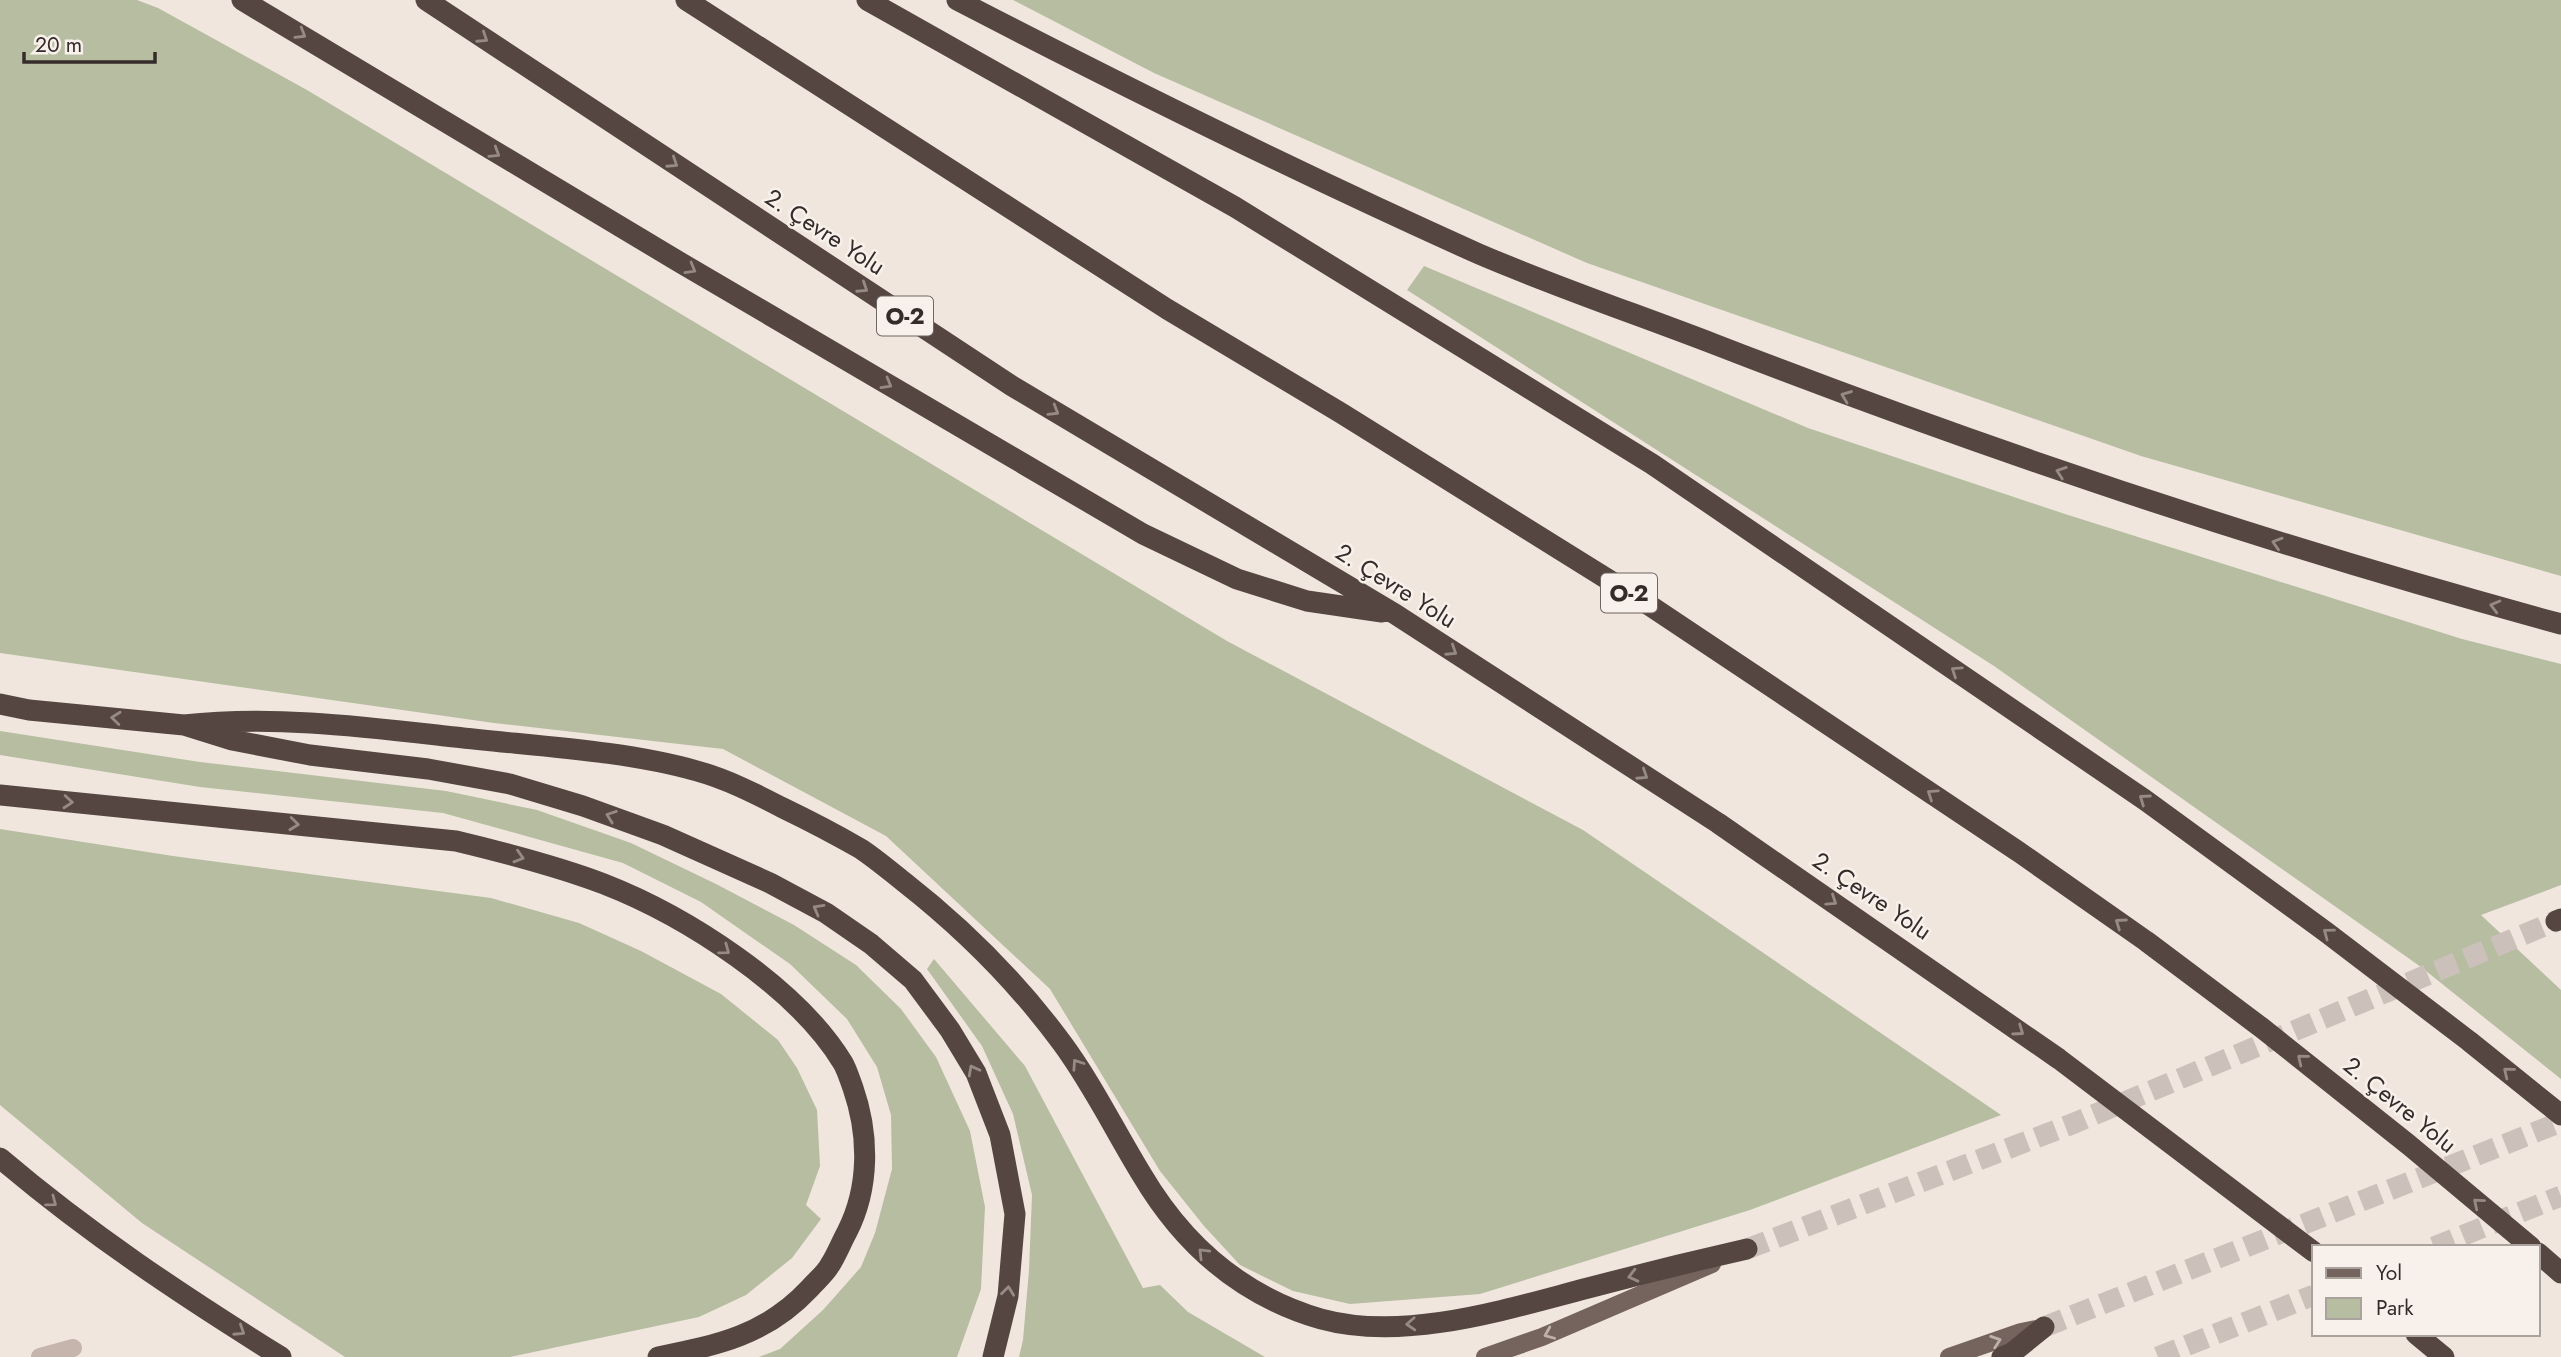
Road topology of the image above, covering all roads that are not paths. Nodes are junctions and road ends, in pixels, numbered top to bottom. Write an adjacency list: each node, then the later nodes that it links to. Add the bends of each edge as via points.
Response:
1 (242, 0): 6 (highway, one-way to 6, via 1143,534 1237,579 1307,601)
2 (426, 0): 6 (highway, 2. Çevre Yolu / O-2, one-way to 6, via 1012,386)
3 (685, 0): 13 (highway, 2. Çevre Yolu / O-2, one-way to 3, via 2262,1028 2019,852 1649,605 1155,301)
4 (867, 0): 11 (highway, one-way to 4, via 2359,957 2145,800 1652,464 1235,207)
5 (957, 0): 7 (highway, one-way to 5, via 2403,581 2152,503 1877,408 1483,255 1142,94)
6 (1395, 614): 15 (highway, 2. Çevre Yolu / O-2, one-way to 15, via 1718,823 1942,976)
7 (2561, 624)
8 (0, 704): 9 (highway, one-way to 8)
9 (184, 725): 14 (highway, one-way to 9, via 1433,1323 1353,1324 1281,1307 1208,1259 1178,1227 1066,1049 983,950 864,851 792,812 698,771 587,752 326,726 227,720); 24 (highway, one-way to 9, via 1009,1296 1015,1214 1000,1135 976,1073 950,1030 913,980 871,944 827,913 769,883 663,835 583,806 510,784 310,755)
10 (0, 795): 23 (highway, one-way to 23, via 457,841 502,852 604,884 659,909 708,938 787,998 819,1029 844,1065 859,1105 865,1141 863,1179 851,1223 829,1267 764,1327 708,1347)
11 (2561, 1115)
12 (0, 1158): 22 (highway, one-way to 22, via 128,1258)
13 (2528, 1245)
14 (1747, 1249): 25 (main road, one-way to 25)
15 (2312, 1250)
16 (2540, 1255): 17 (highway)
17 (2561, 1273)
18 (2044, 1327): 26 (main road, one-way to 18); 27 (highway)
19 (2418, 1336): 28 (highway)
20 (73, 1348): 21 (lane)
21 (40, 1357)
22 (281, 1357)
23 (658, 1357)
24 (993, 1357)
25 (1485, 1357)
26 (1949, 1357)
27 (2001, 1357)
28 (2444, 1357)

